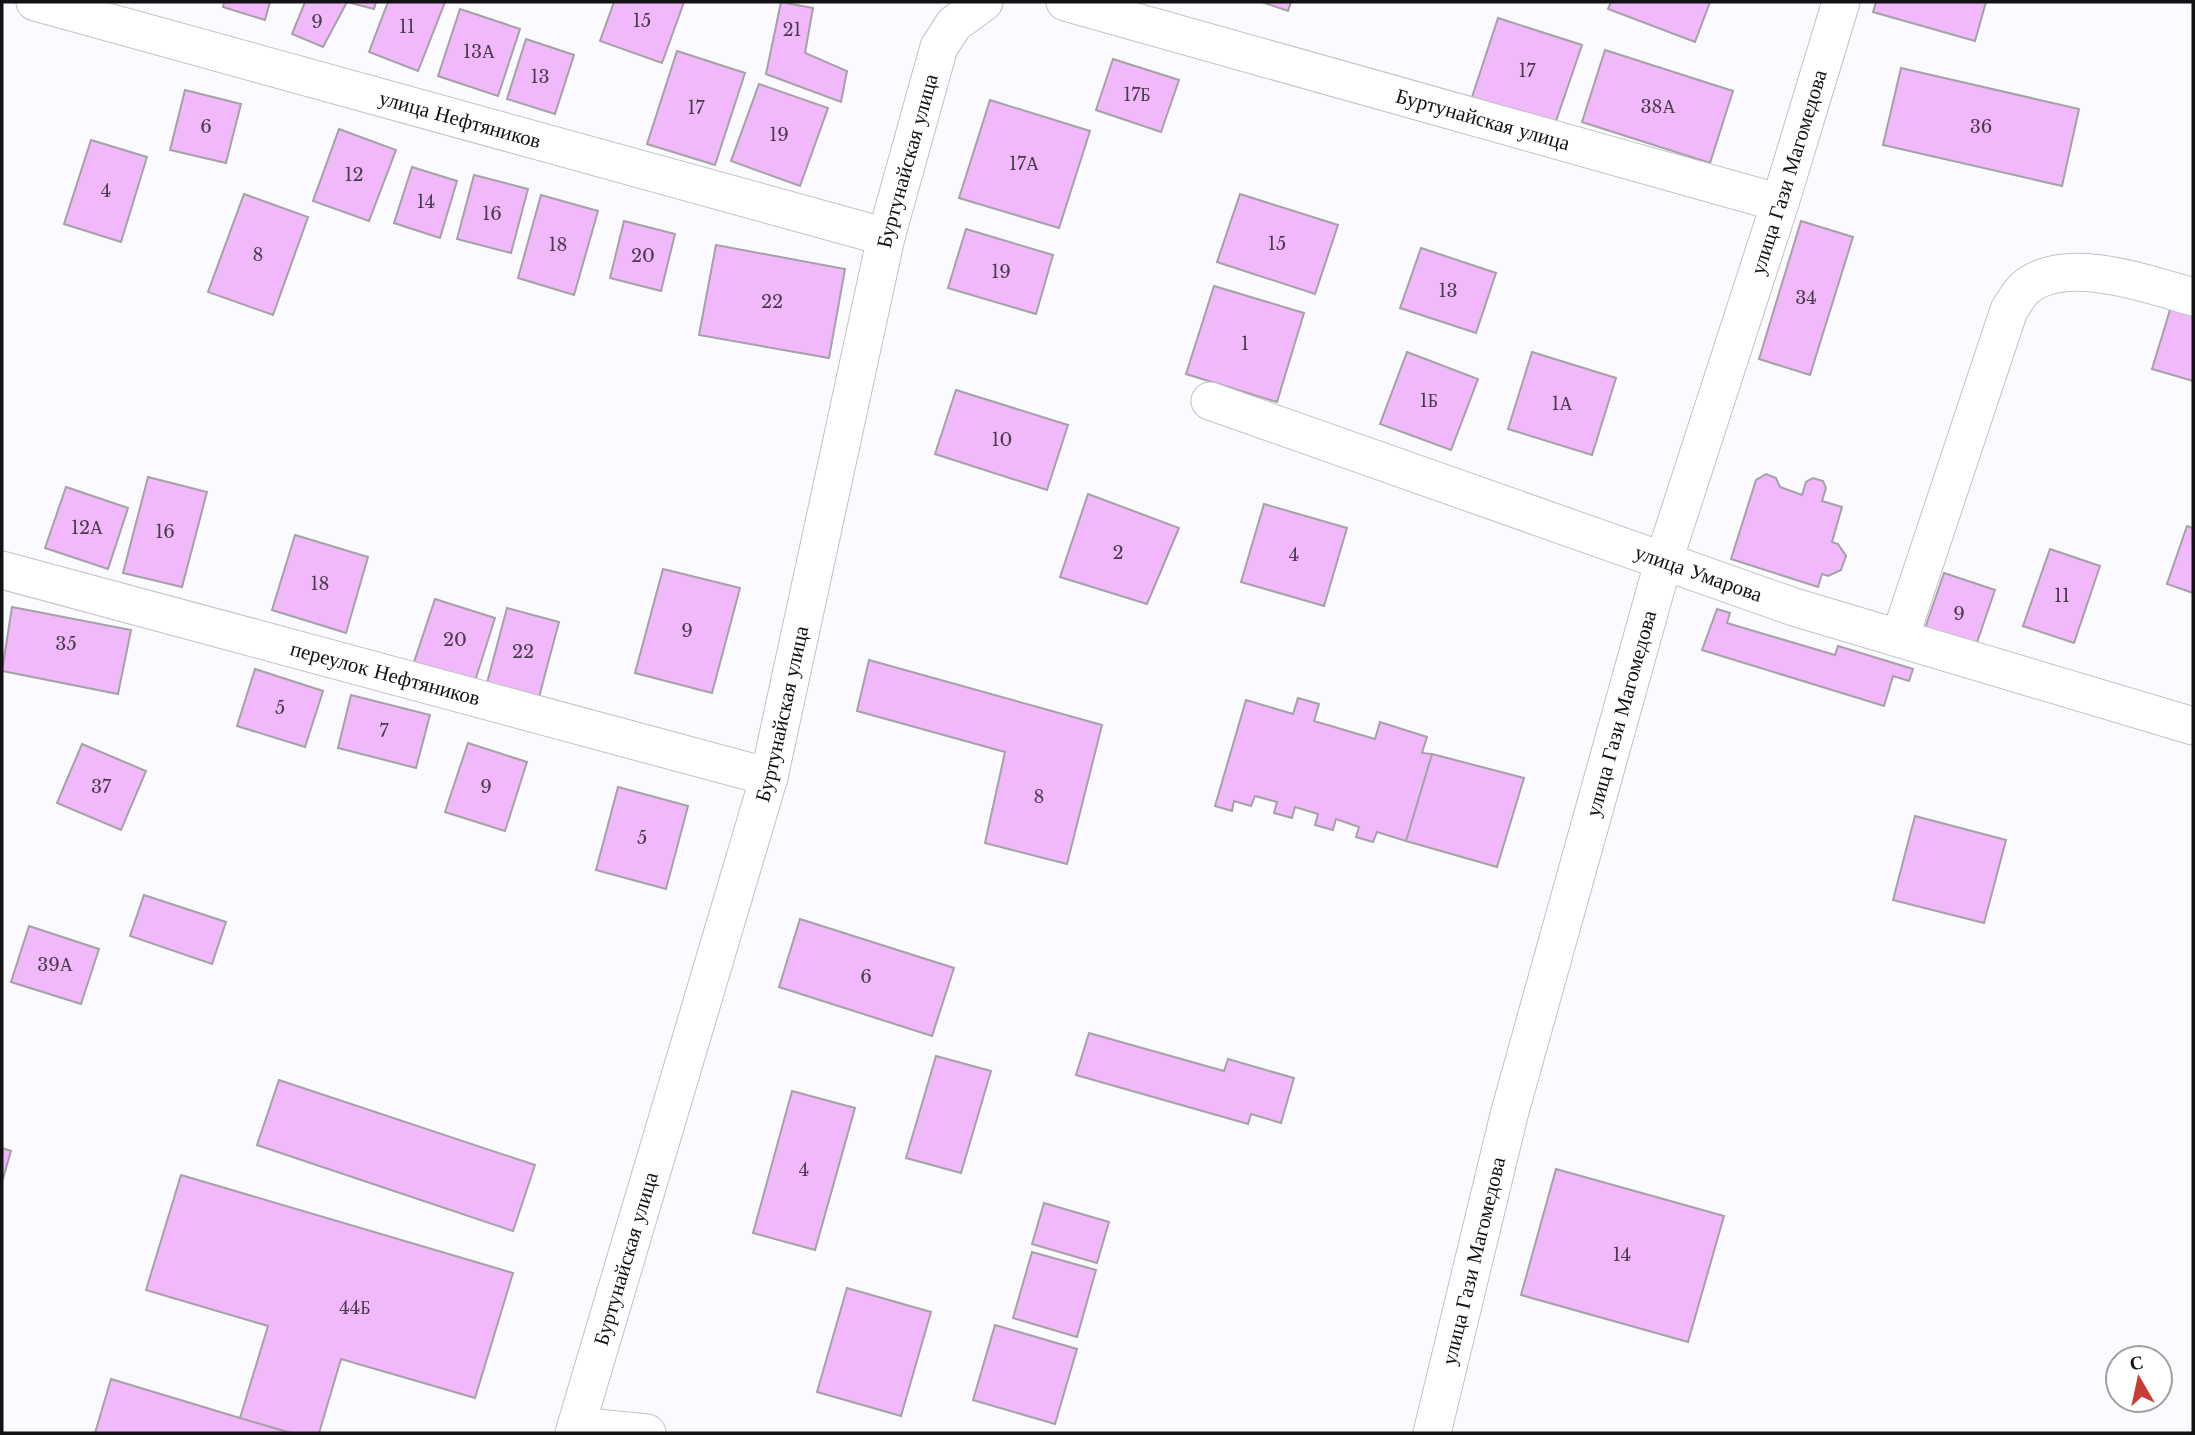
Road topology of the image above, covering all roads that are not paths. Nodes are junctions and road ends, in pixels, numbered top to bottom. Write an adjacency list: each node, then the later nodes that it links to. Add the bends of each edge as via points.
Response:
1 (35, 2): 6 (street, улица Нефтяников)
2 (984, 2): 6 (street, Буртунайская улица, via 954,24 939,47)
3 (1065, 2): 5 (street, Буртунайская улица)
4 (1841, 2): 5 (street, улица Гази Магомедова)
5 (1780, 203): 9 (street, улица Гази Магомедова)
6 (886, 237): 13 (street, Буртунайская улица)
7 (2193, 297): 11 (street, via 2078,271 2054,273 2025,288 2009,310)
8 (1210, 401): 9 (street, улица Умарова)
9 (1663, 563): 11 (street, улица Умарова); 16 (street, улица Гази Магомедова, via 1509,1115)
10 (2, 570): 13 (street, переулок Нефтяников)
11 (1900, 637): 12 (street, улица Умарова)
12 (2193, 726)
13 (769, 777): 14 (street, Буртунайская улица)
14 (575, 1429): 15 (street)
15 (647, 1433)
16 (1432, 1433)

